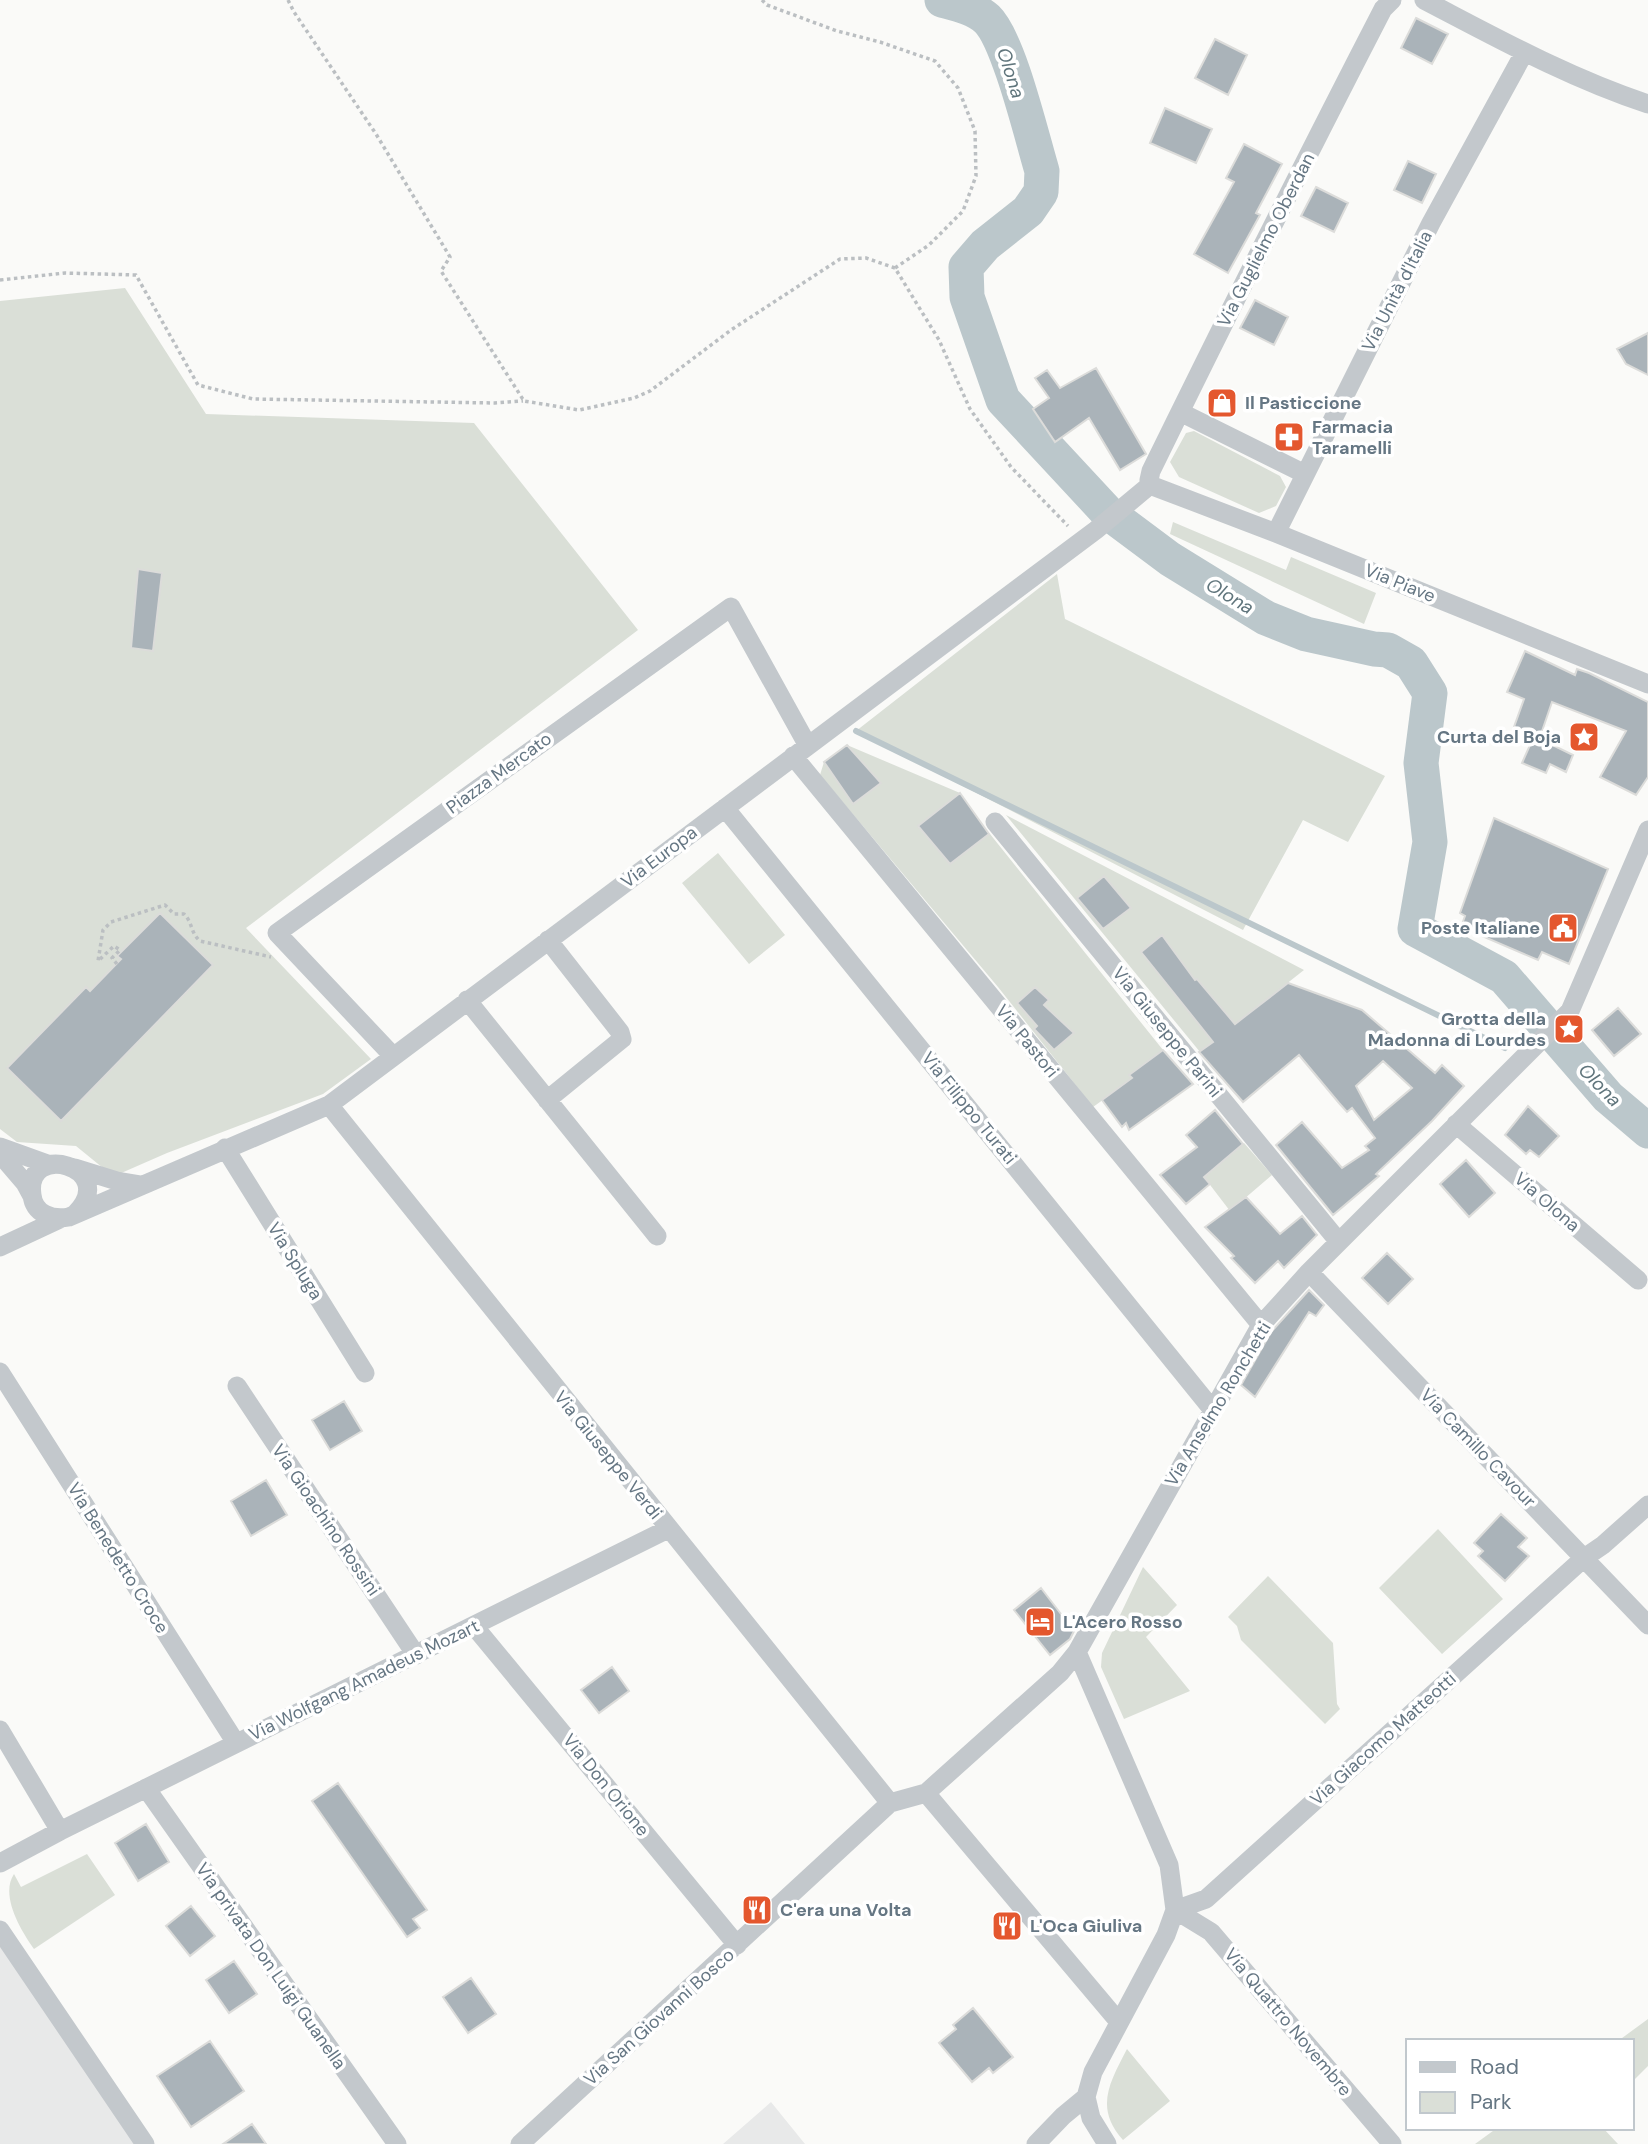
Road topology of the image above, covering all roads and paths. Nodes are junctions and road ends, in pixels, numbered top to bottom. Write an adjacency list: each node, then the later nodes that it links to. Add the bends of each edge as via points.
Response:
1 (288, 0): 9 (path, via 450,257 441,271)
2 (762, 0): 7 (path, via 837,31 935,61 958,88 975,131 976,176 963,211 929,245)
3 (1392, 0): 10 (street, Via Guglielmo Oberdan, via 1352,70)
4 (1424, 0): 5 (street)
5 (1524, 53): 6 (street); 11 (street, Via Unità d'Italia, via 1431,223)
6 (1648, 104)
7 (895, 268): 9 (path, via 866,258 840,259 634,398 579,410); 14 (path, via 939,340 970,409 1012,467)
8 (0, 280): 9 (path, via 65,273 136,275 198,385 253,399)
9 (524, 401)
10 (1180, 412): 11 (street); 12 (street, Via Guglielmo Oberdan, via 1151,471)
11 (1305, 474): 13 (street, Via Unità d'Italia)
12 (1150, 485): 13 (street, Via Piave); 14 (street, Via Europa)
13 (1276, 533): 15 (street, Via Piave)
14 (1089, 535): 16 (street, Via Europa)
15 (1648, 684)
16 (800, 751): 17 (street, Via Europa); 24 (street, Piazza Mercato, via 731,607 277,933); 41 (street, Via Pastori)
17 (725, 808): 20 (street, Via Europa); 45 (street, Via Filippo Turati)
18 (995, 822): 37 (street, Via Giuseppe Parini)
19 (1648, 830): 27 (street, Via Anselmo Ronchetti, via 1570,1011)
20 (548, 940): 23 (street, Via Europa); 25 (street, via 621,1039)
21 (273, 957): 22 (path, via 200,940 184,914 174,914 164,905 111,922 103,930 98,961 114,946 120,950 112,958)
22 (117, 964)
23 (467, 1000): 24 (street, Via Europa); 25 (street)
24 (393, 1056): 26 (street, Via Europa)
25 (547, 1100): 36 (street)
26 (329, 1105): 29 (street, Via Europa); 47 (street, Via Giuseppe Verdi)
27 (1456, 1124): 37 (street, Via Anselmo Ronchetti); 40 (street, Via Olona)
28 (0, 1147): 31 (street)
29 (225, 1148): 33 (street, Via Europa); 43 (street, Via Spluga)
30 (0, 1154): 34 (street)
31 (50, 1165): 32 (street); 34 (street, via 33,1181)
32 (75, 1168): 33 (street); 35 (street, via 87,1190 86,1199)
33 (142, 1185): 35 (street, Via Europa)
34 (33, 1199): 35 (street, via 44,1214); 38 (street, Via Europa)
35 (68, 1216): 38 (street, Via Europa)
36 (657, 1236)
37 (1339, 1242): 39 (street, Via Anselmo Ronchetti)
38 (7, 1244)
39 (1309, 1272): 41 (street, Via Anselmo Ronchetti); 48 (street, Via Camillo Cavour)
40 (1638, 1280)
41 (1261, 1325): 45 (street, Via Anselmo Ronchetti)
42 (0, 1372): 54 (street, Via Benedetto Croce)
43 (365, 1373)
44 (237, 1386): 52 (street, Via Gioachino Rossini)
45 (1212, 1409): 51 (street, Via Anselmo Ronchetti)
46 (1648, 1505): 48 (street, Via Giacomo Matteotti)
47 (668, 1529): 50 (street, Via Wolfgang Amadeus Mozart); 57 (street, Via Giuseppe Verdi)
48 (1584, 1558): 49 (street, Via Camillo Cavour); 60 (street, Via Giacomo Matteotti, via 1206,1899)
49 (1648, 1625)
50 (474, 1626): 52 (street, Via Wolfgang Amadeus Mozart); 62 (street, Via Don Orione)
51 (1077, 1653): 56 (street, Via Anselmo Ronchetti, via 1051,1682); 60 (street, via 1169,1865)
52 (416, 1655): 54 (street, Via Wolfgang Amadeus Mozart)
53 (0, 1730): 58 (street)
54 (236, 1743): 55 (street, Via Wolfgang Amadeus Mozart)
55 (146, 1788): 58 (street, Via Wolfgang Amadeus Mozart); 66 (street, Via privata Don Luigi Guanella)
56 (926, 1793): 57 (street, Via Anselmo Ronchetti); 63 (street)
57 (890, 1803): 62 (street, Via San Giovanni Bosco)
58 (60, 1831): 59 (street, Via Wolfgang Amadeus Mozart)
59 (0, 1863)
60 (1175, 1910): 63 (street, via 1166,1936); 70 (street, Via Quattro Novembre, via 1211,1932)
61 (0, 1930): 65 (street)
62 (737, 1945): 67 (street, Via San Giovanni Bosco)
63 (1119, 2022): 64 (street, via 1093,2072)
64 (1086, 2097): 68 (street); 69 (street, via 1091,2118)
65 (145, 2144)
66 (397, 2144)
67 (520, 2144)
68 (1035, 2144)
69 (1107, 2144)
70 (1391, 2144)

